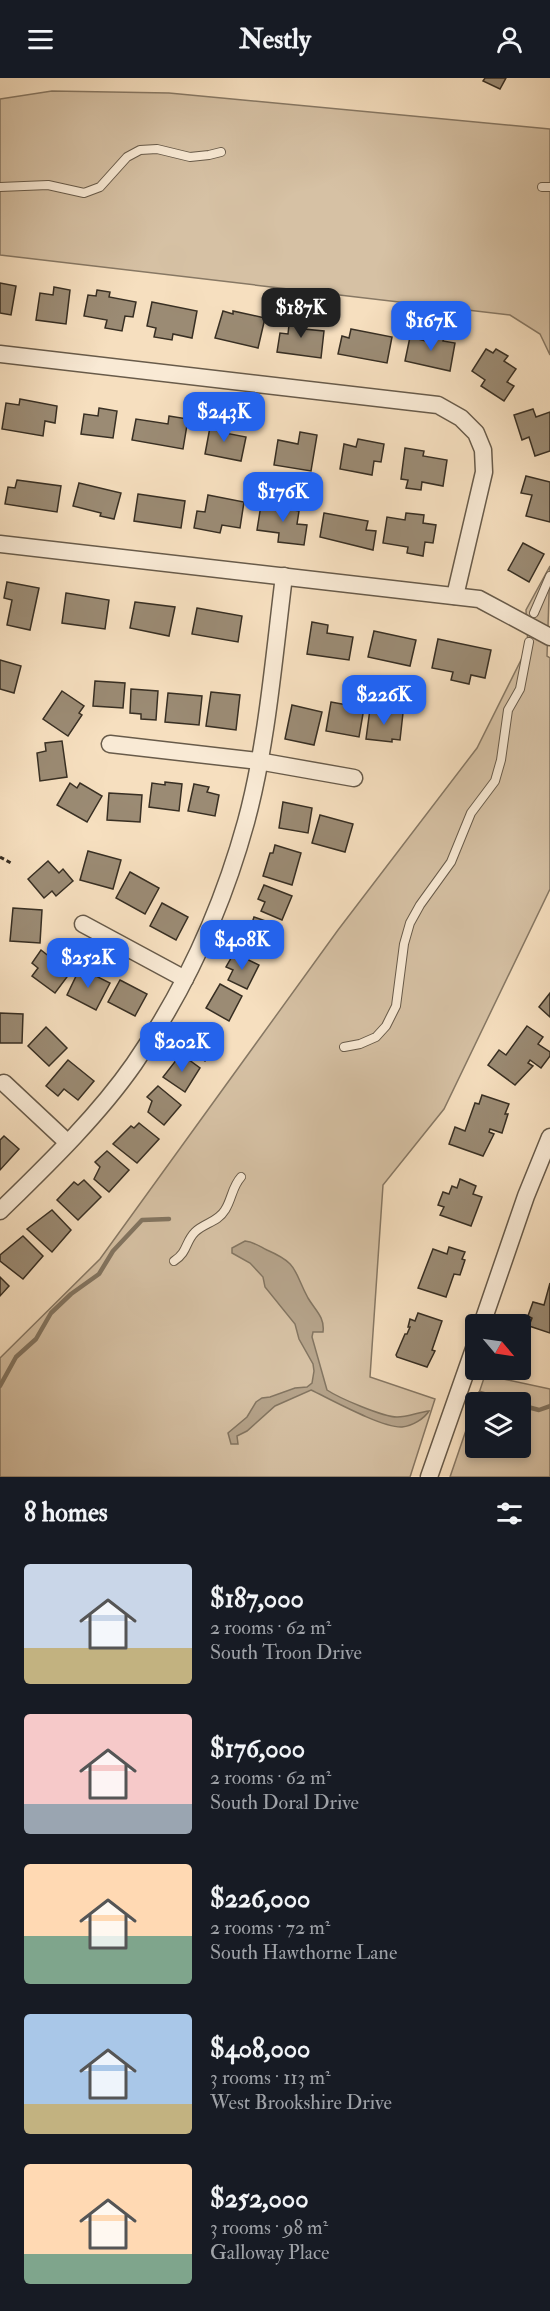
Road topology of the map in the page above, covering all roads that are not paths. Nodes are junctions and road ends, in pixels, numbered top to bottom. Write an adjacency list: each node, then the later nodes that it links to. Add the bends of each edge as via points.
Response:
1 (221, 152): 2 (lane, via 190,157 157,149 140,150 127,157 100,187 84,193 48,185)
2 (0, 187)
3 (0, 354): 7 (street, via 438,405 461,417 476,433 483,450 484,472)
4 (0, 544): 5 (street)
5 (284, 576): 7 (street); 12 (street)
6 (550, 576): 8 (lane)
7 (455, 596): 9 (street, via 479,599)
8 (534, 613)
9 (550, 637)
10 (530, 642): 16 (lane, via 519,689 508,710 495,781 471,813 451,862 410,923 396,1006 376,1037)
11 (110, 744): 12 (street)
12 (258, 761): 13 (street); 15 (street, via 246,821 224,890)
13 (354, 778)
14 (83, 924): 15 (street)
15 (185, 979): 19 (street, via 133,1065)
16 (344, 1047)
17 (4, 1083): 19 (street)
18 (550, 1137): 23 (street)
19 (67, 1142): 21 (street)
20 (242, 1177): 22 (lane, via 234,1185 220,1217 196,1230 184,1255)
21 (0, 1211)
22 (174, 1262)
23 (485, 1314)
24 (465, 1374): 25 (street)
25 (429, 1477)

